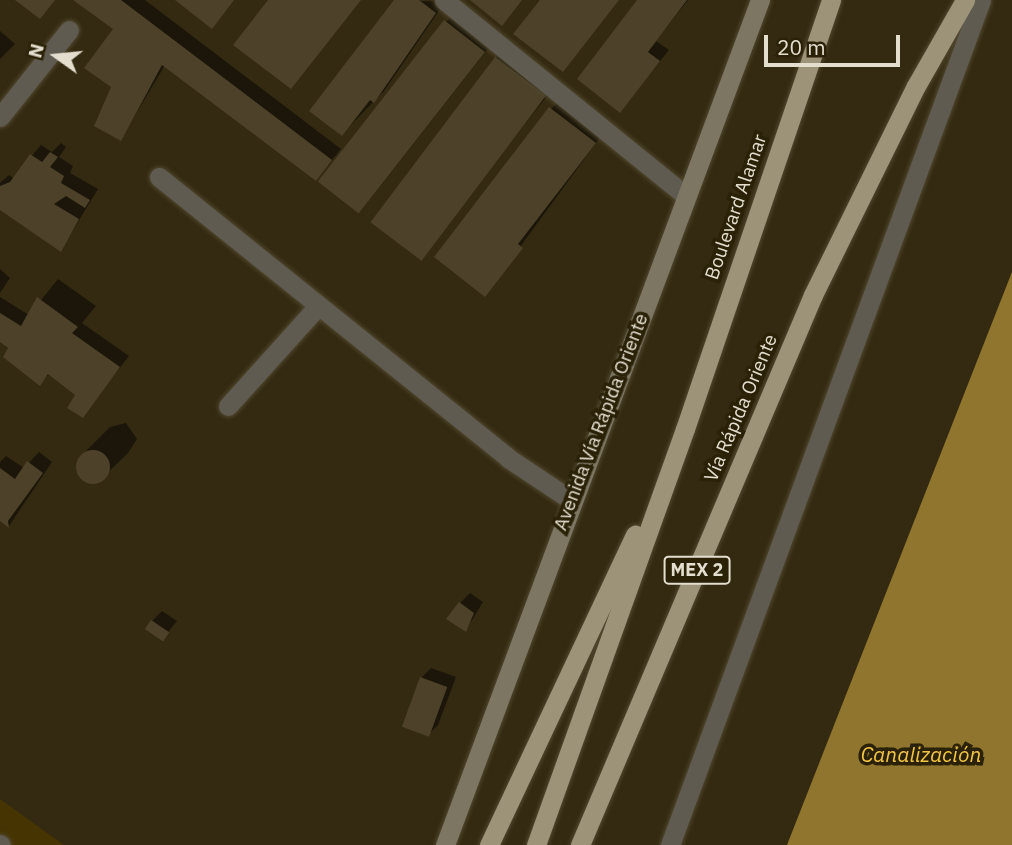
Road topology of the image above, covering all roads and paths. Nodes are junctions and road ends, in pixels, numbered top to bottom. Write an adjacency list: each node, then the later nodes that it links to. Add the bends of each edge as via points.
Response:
1 (444, 0): 9 (street)
2 (760, 0): 9 (main road, Avenida Vía Rápida Oriente)
3 (831, 0): 12 (highway, Boulevard Alamar)
4 (965, 0): 17 (highway, Vía Rápida Oriente / MEX 2, via 916,86 813,295)
5 (981, 0): 18 (street)
6 (69, 30): 7 (street)
7 (0, 117)
8 (159, 177): 10 (street)
9 (686, 196): 13 (main road, Avenida Vía Rápida Oriente)
10 (318, 306): 11 (street); 13 (street, via 508,458)
11 (228, 406)
12 (685, 429): 15 (highway); 16 (highway)
13 (571, 500): 14 (main road, Avenida Vía Rápida Oriente)
14 (445, 845)
15 (489, 845)
16 (536, 845)
17 (580, 845)
18 (670, 845)

